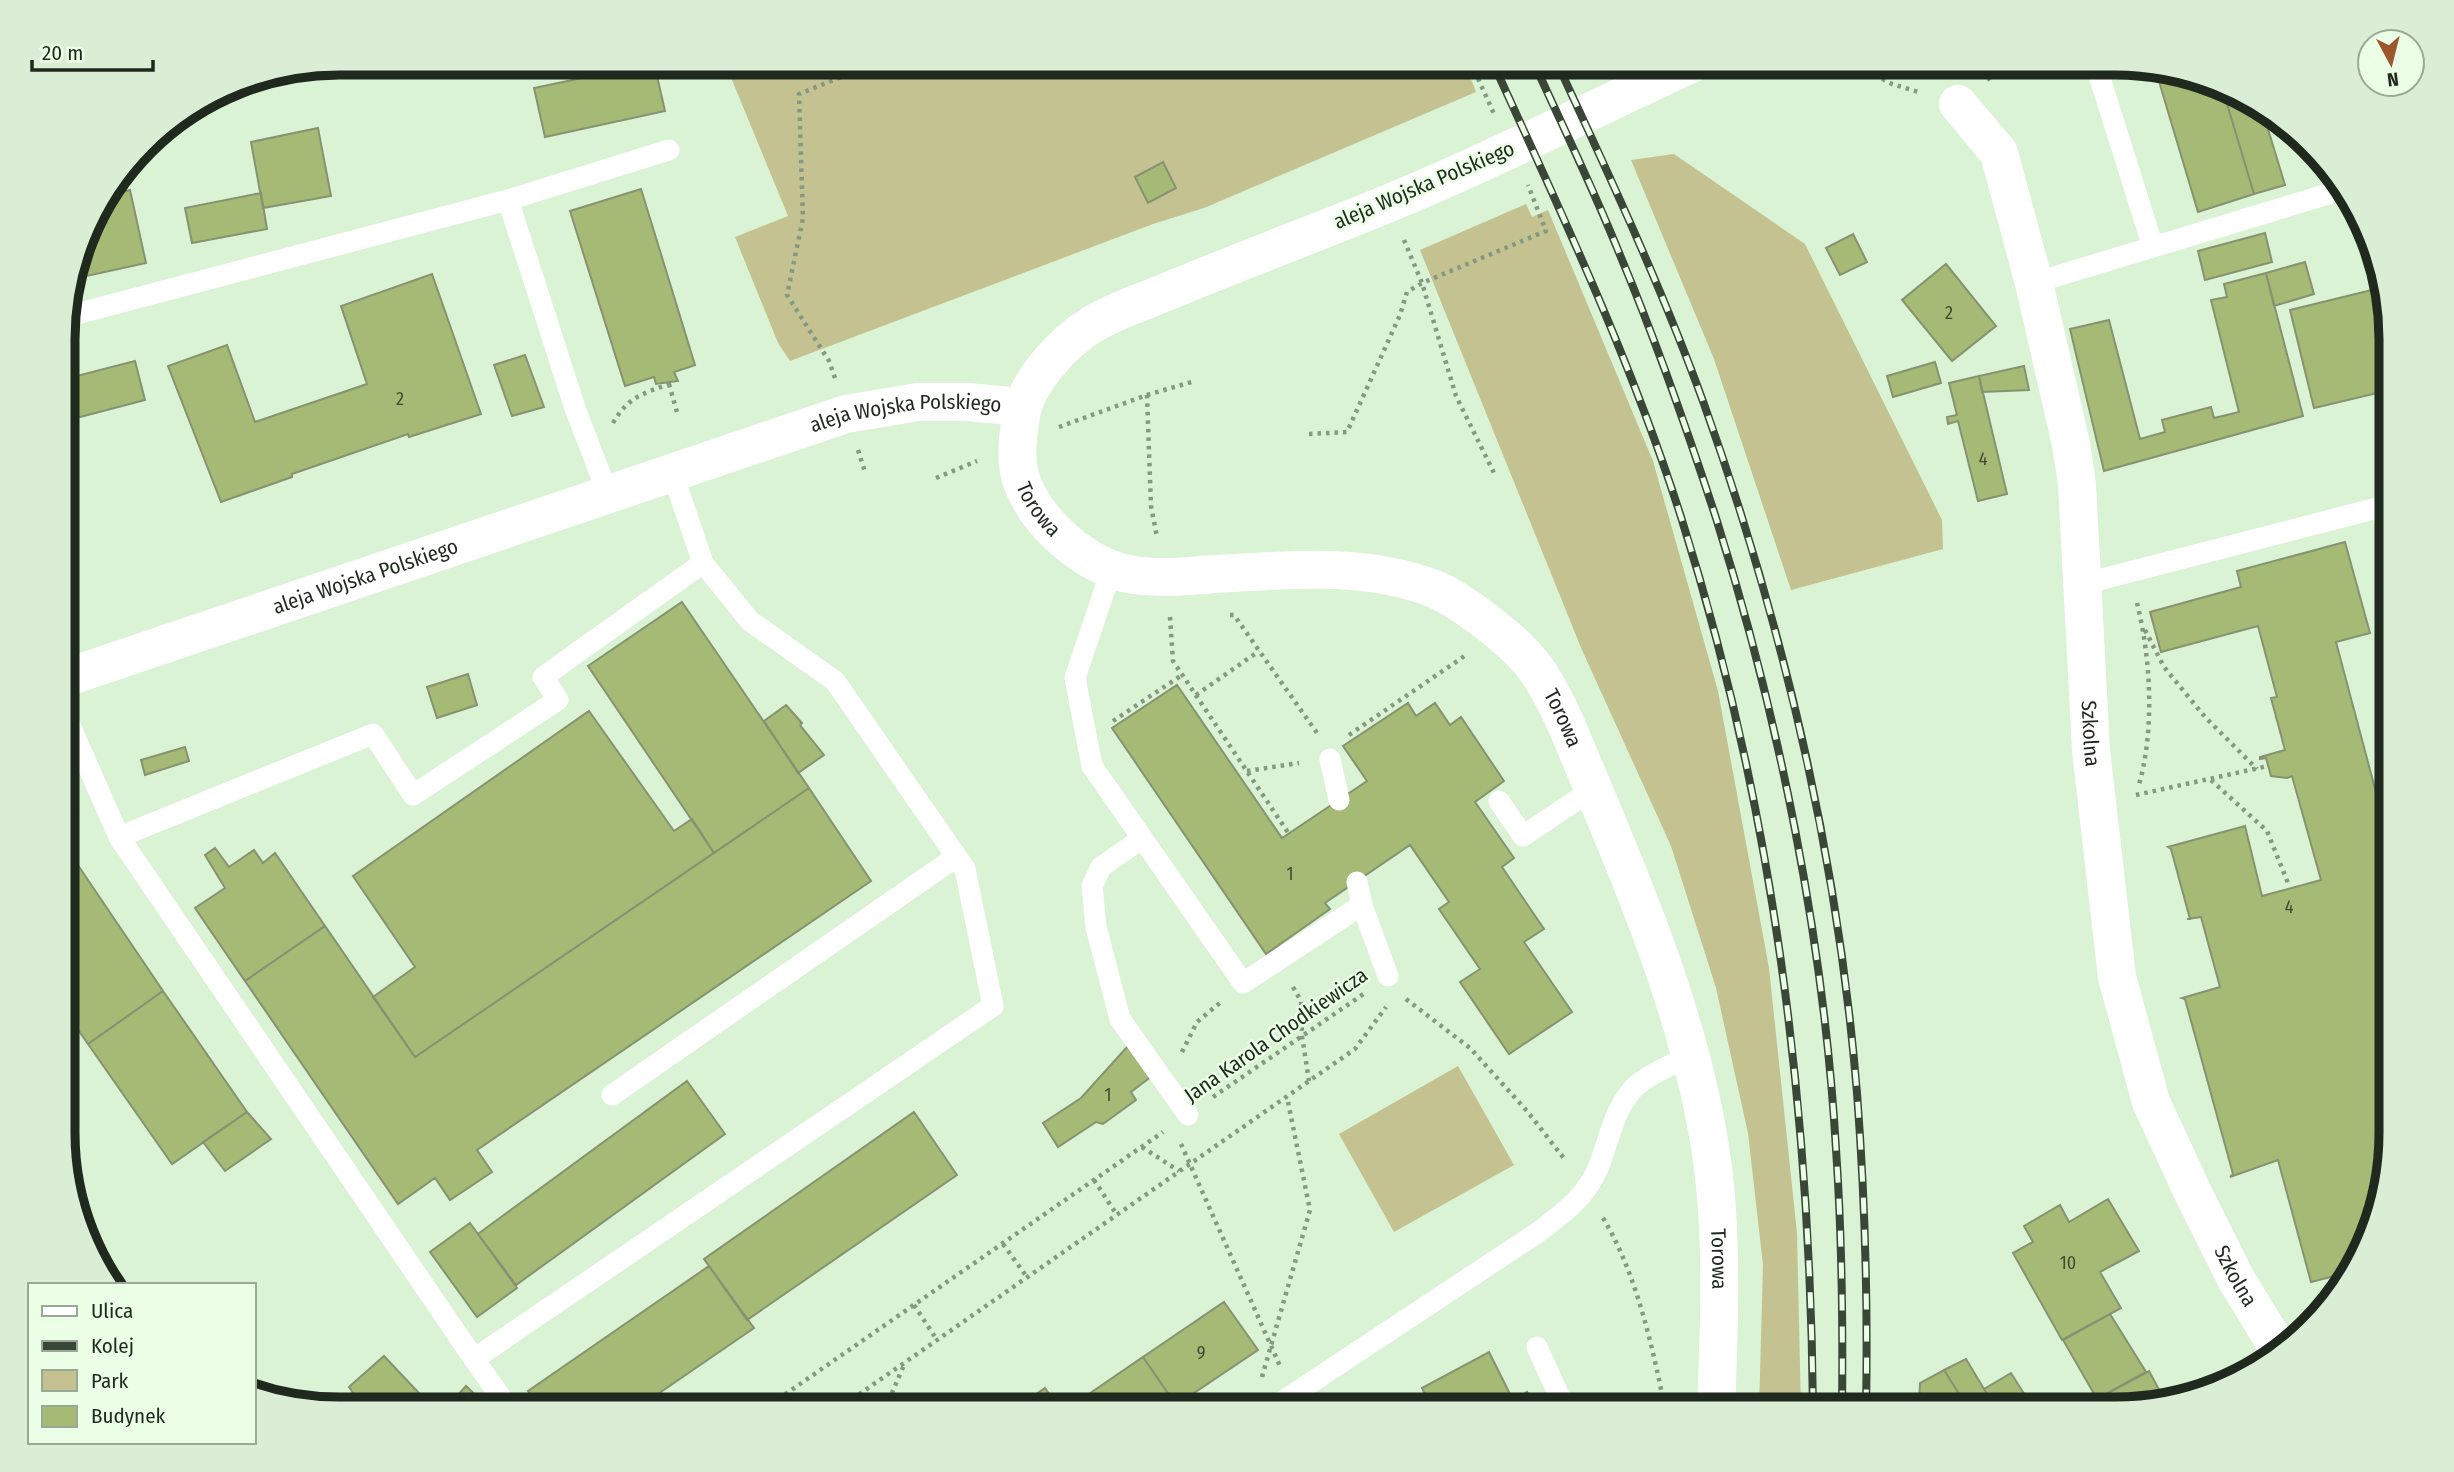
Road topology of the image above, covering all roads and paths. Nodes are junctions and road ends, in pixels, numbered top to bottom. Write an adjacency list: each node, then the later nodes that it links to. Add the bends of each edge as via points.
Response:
1 (846, 75): 17 (path, via 799,94 803,218 787,295)
2 (1476, 75): 6 (path)
3 (1667, 75): 20 (street, aleja Wojska Polskiego, via 1400,199 1094,323 1066,344 1042,371)
4 (1875, 75): 7 (path)
5 (2099, 75): 13 (lane)
6 (1482, 88)
7 (1958, 104): 15 (street, Szkolna, via 1999,153)
8 (669, 150): 10 (lane)
9 (2333, 192): 13 (lane)
10 (508, 200): 16 (lane); 26 (lane, via 576,411)
11 (1536, 203): 14 (path, via 1546,231)
12 (1406, 244): 14 (path)
13 (2153, 247): 15 (lane)
14 (1422, 283): 23 (path, via 1407,292 1401,316 1347,432); 25 (path, via 1457,396)
15 (2034, 283): 31 (street, Szkolna, via 2073,457)
16 (77, 314)
17 (829, 361)
18 (1195, 381): 19 (path)
19 (1147, 394)
20 (1022, 407): 24 (street, aleja Wojska Polskiego, via 918,402 846,414); 29 (street, Torowa, via 1016,445 1020,475 1034,506 1067,542 1094,562)
21 (677, 412): 22 (path, via 668,384 621,408)
22 (614, 432)
23 (1309, 434)
24 (672, 472): 26 (street, aleja Wojska Polskiego); 28 (lane)
25 (1496, 477)
26 (608, 494): 36 (street, aleja Wojska Polskiego)
27 (2379, 508): 30 (lane)
28 (703, 563): 51 (lane, via 543,677 558,700 413,795 373,734); 53 (lane, via 750,621 835,681)
29 (1112, 568): 34 (street, Torowa, via 1130,575 1165,577 1315,568 1366,571 1434,589); 40 (lane, via 1075,678)
30 (2130, 573): 31 (lane); 33 (path)
31 (2083, 584): 48 (street, Szkolna)
32 (1170, 617): 37 (path, via 1173,661)
33 (2143, 626): 43 (path, via 2164,667 2205,717); 46 (path, via 2148,737)
34 (1499, 633): 41 (path); 45 (street, Torowa, via 1531,663 1553,695)
35 (1259, 651): 38 (path)
36 (75, 675)
37 (1182, 675): 38 (path); 40 (path)
38 (1196, 695): 50 (path)
39 (75, 737): 51 (lane)
40 (1087, 738): 52 (lane, via 1092,766)
41 (1335, 750): 47 (lane)
42 (2269, 766): 43 (path)
43 (2257, 768): 44 (path)
44 (2211, 779): 46 (path); 55 (path, via 2267,831)
45 (1593, 789): 49 (lane, via 1523,836); 61 (street, Torowa, via 1671,988)
46 (2136, 796): 48 (path)
47 (1339, 800)
48 (2097, 801): 76 (street, Szkolna, via 2117,977 2151,1102 2236,1279)
49 (1499, 802)
50 (1289, 834)
51 (119, 837): 79 (lane)
52 (1141, 839): 58 (lane); 63 (lane, via 1101,867 1092,886 1096,927 1120,1019)
53 (956, 857): 64 (lane); 79 (lane, via 964,869 993,1006)
54 (1357, 882): 56 (lane)
55 (2288, 883)
56 (1362, 905): 57 (lane); 58 (lane)
57 (1388, 976): 60 (path, Jana Karola Chodkiewicza); 62 (path, Jana Karola Chodkiewicza, via 1396,993 1354,1049)
58 (1243, 983): 63 (path, via 1197,1022)
59 (1301, 1001): 60 (path)
60 (1302, 1036): 62 (path); 66 (path, Jana Karola Chodkiewicza)
61 (1689, 1056): 82 (lane, via 1636,1086 1623,1102 1597,1169 1574,1205); 89 (street, Torowa, via 1715,1185 1719,1262)
62 (1309, 1081): 65 (path, Jana Karola Chodkiewicza)
63 (1166, 1085): 66 (lane)
64 (612, 1095)
65 (1287, 1097): 68 (path, Jana Karola Chodkiewicza); 77 (path, via 1310,1210)
66 (1181, 1120): 67 (path, Jana Karola Chodkiewicza); 68 (path)
67 (1142, 1147): 69 (path); 70 (path, Jana Karola Chodkiewicza)
68 (1189, 1165): 69 (path, Jana Karola Chodkiewicza); 77 (path)
69 (1180, 1171): 71 (path, Jana Karola Chodkiewicza)
70 (1094, 1180): 71 (path); 72 (path, Jana Karola Chodkiewicza)
71 (1117, 1215): 73 (path, Jana Karola Chodkiewicza)
72 (1002, 1244): 73 (path); 74 (path, Jana Karola Chodkiewicza)
73 (1027, 1277): 75 (path, Jana Karola Chodkiewicza)
74 (914, 1305): 75 (path); 84 (path, Jana Karola Chodkiewicza)
75 (937, 1340): 80 (path, Jana Karola Chodkiewicza)
76 (2275, 1342)
77 (1270, 1343): 81 (path); 82 (path)
78 (1537, 1347): 88 (lane)
79 (474, 1359): 83 (lane)
80 (905, 1363): 85 (path, Jana Karola Chodkiewicza); 86 (path)
81 (1261, 1388)
82 (1297, 1391): 87 (lane)
83 (501, 1397)
84 (781, 1397)
85 (855, 1397)
86 (890, 1397)
87 (1288, 1397)
88 (1560, 1397)
89 (1716, 1397)

